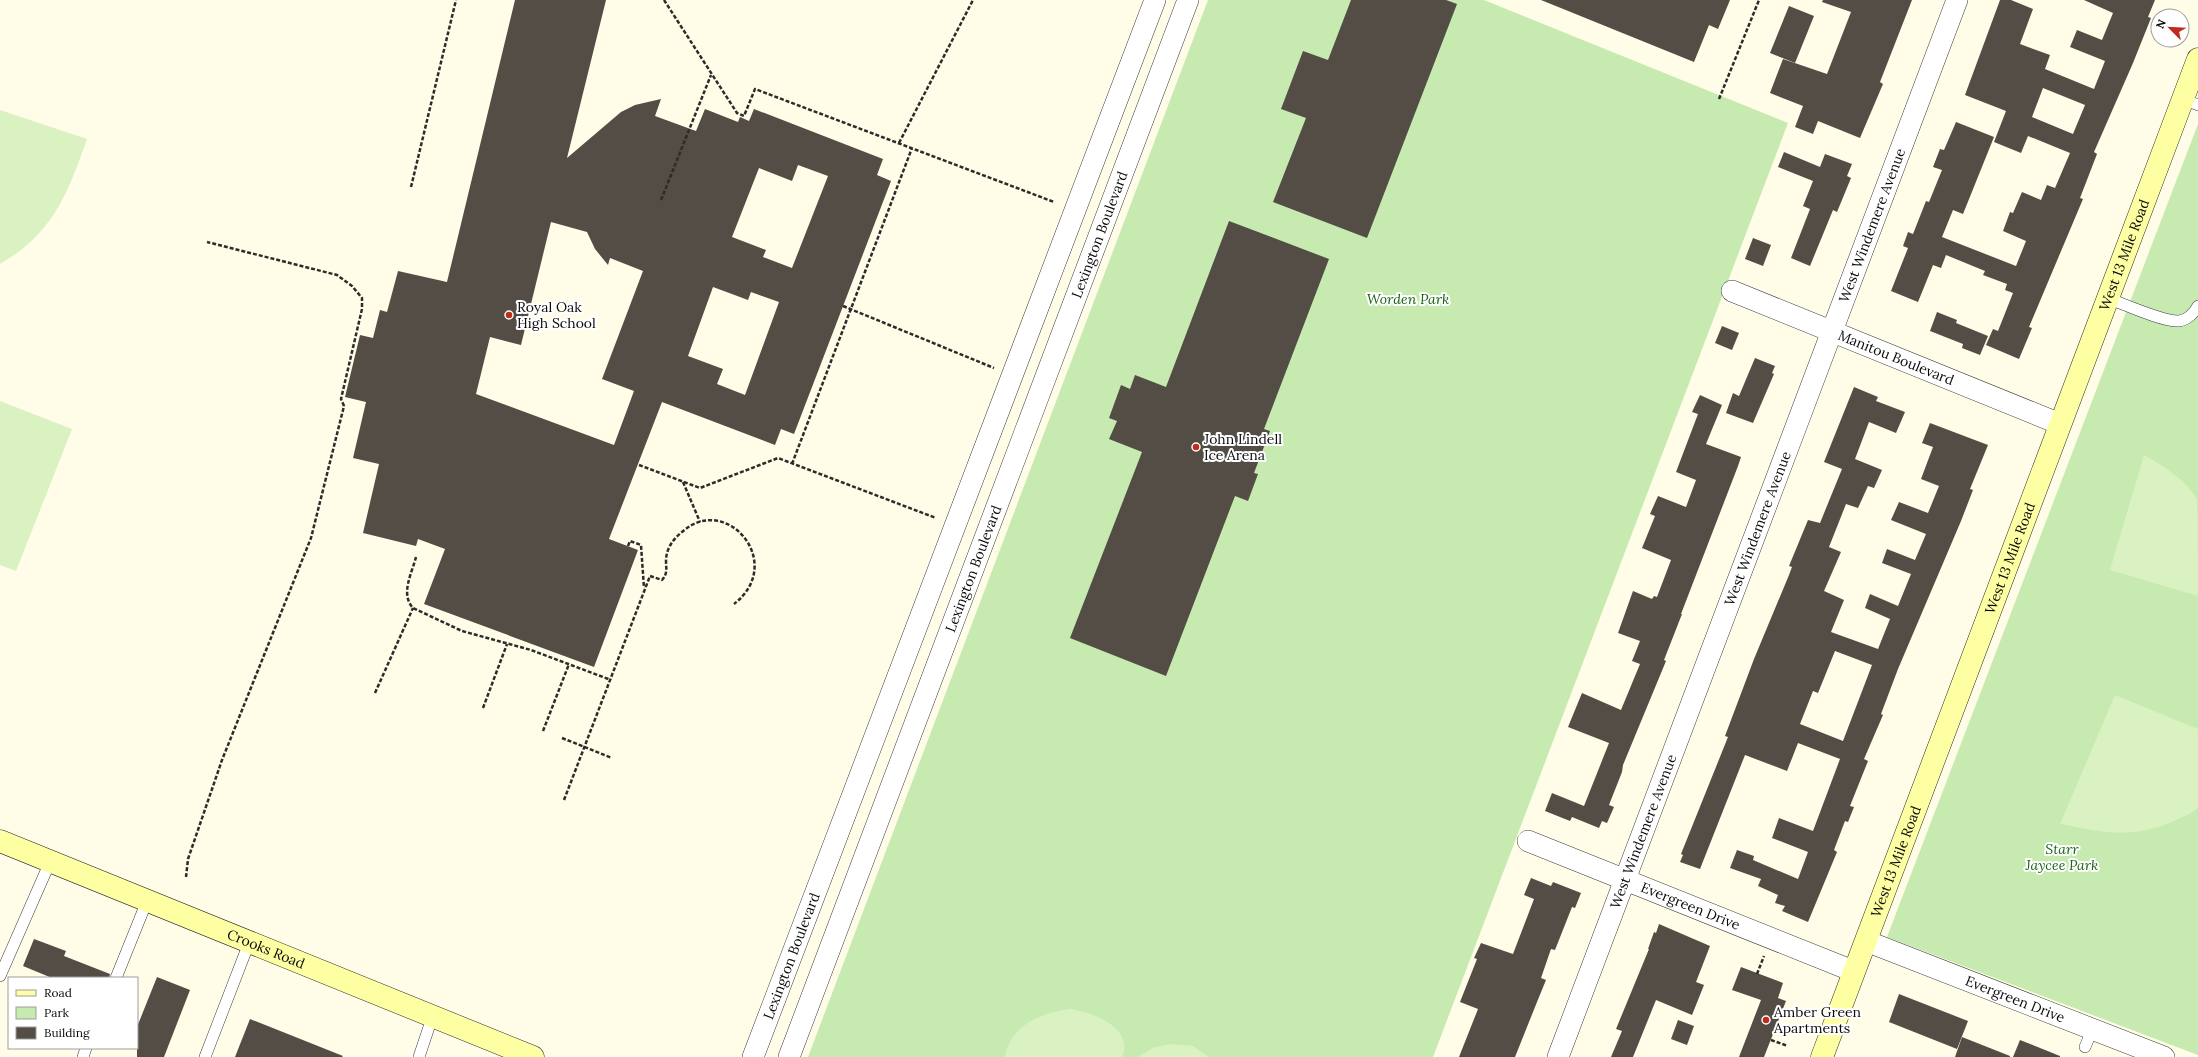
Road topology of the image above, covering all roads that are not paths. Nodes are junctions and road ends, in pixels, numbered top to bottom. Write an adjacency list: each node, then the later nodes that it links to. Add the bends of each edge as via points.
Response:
1 (1155, 0): 6 (street, Lexington Boulevard)
2 (1188, 0): 7 (street, Lexington Boulevard)
3 (1958, 0): 13 (street, West Windemere Avenue)
4 (2198, 60): 5 (main road, West 13 Mile Road)
5 (2190, 102): 9 (main road, West 13 Mile Road)
6 (1104, 133): 7 (street); 11 (street, Lexington Boulevard)
7 (1134, 143): 12 (street, Lexington Boulevard)
8 (1732, 291): 13 (street, Manitou Boulevard)
9 (2107, 298): 10 (lane, via 2161,318 2180,321 2192,315); 15 (main road, West 13 Mile Road)
10 (2198, 306)
11 (1035, 315): 12 (street); 14 (street, Lexington Boulevard)
12 (1064, 326): 16 (street, Lexington Boulevard)
13 (1833, 331): 15 (street, Manitou Boulevard); 23 (street, West Windemere Avenue)
14 (995, 418): 16 (street); 17 (street, Lexington Boulevard)
15 (2060, 424): 26 (main road, West 13 Mile Road)
16 (1025, 430): 18 (street, Lexington Boulevard)
17 (890, 695): 18 (street); 22 (street, Lexington Boulevard)
18 (920, 707): 24 (street, Lexington Boulevard)
19 (0, 841): 21 (main road, Crooks Road)
20 (1528, 841): 23 (street, Evergreen Drive)
21 (50, 862): 25 (main road, Crooks Road); 29 (lane)
22 (825, 870): 24 (street, via 837,878); 32 (street, Lexington Boulevard)
23 (1625, 880): 28 (street, Evergreen Drive); 37 (street, West Windemere Avenue)
24 (850, 896): 33 (street, Lexington Boulevard)
25 (147, 901): 27 (main road, Crooks Road); 30 (lane)
26 (1866, 941): 28 (main road, West 13 Mile Road); 39 (street, Evergreen Drive, via 2089,1038)
27 (249, 943): 31 (main road, Crooks Road); 35 (lane)
28 (1853, 971): 38 (main road, West 13 Mile Road)
29 (0, 976)
30 (116, 977)
31 (433, 1016): 34 (main road, Crooks Road); 36 (lane)
32 (756, 1050): 33 (street, Lexington Boulevard, via 773,1050)
33 (789, 1055)
34 (528, 1056)
35 (205, 1057)
36 (419, 1057)
37 (1558, 1057)
38 (1822, 1057)
39 (2164, 1057)

